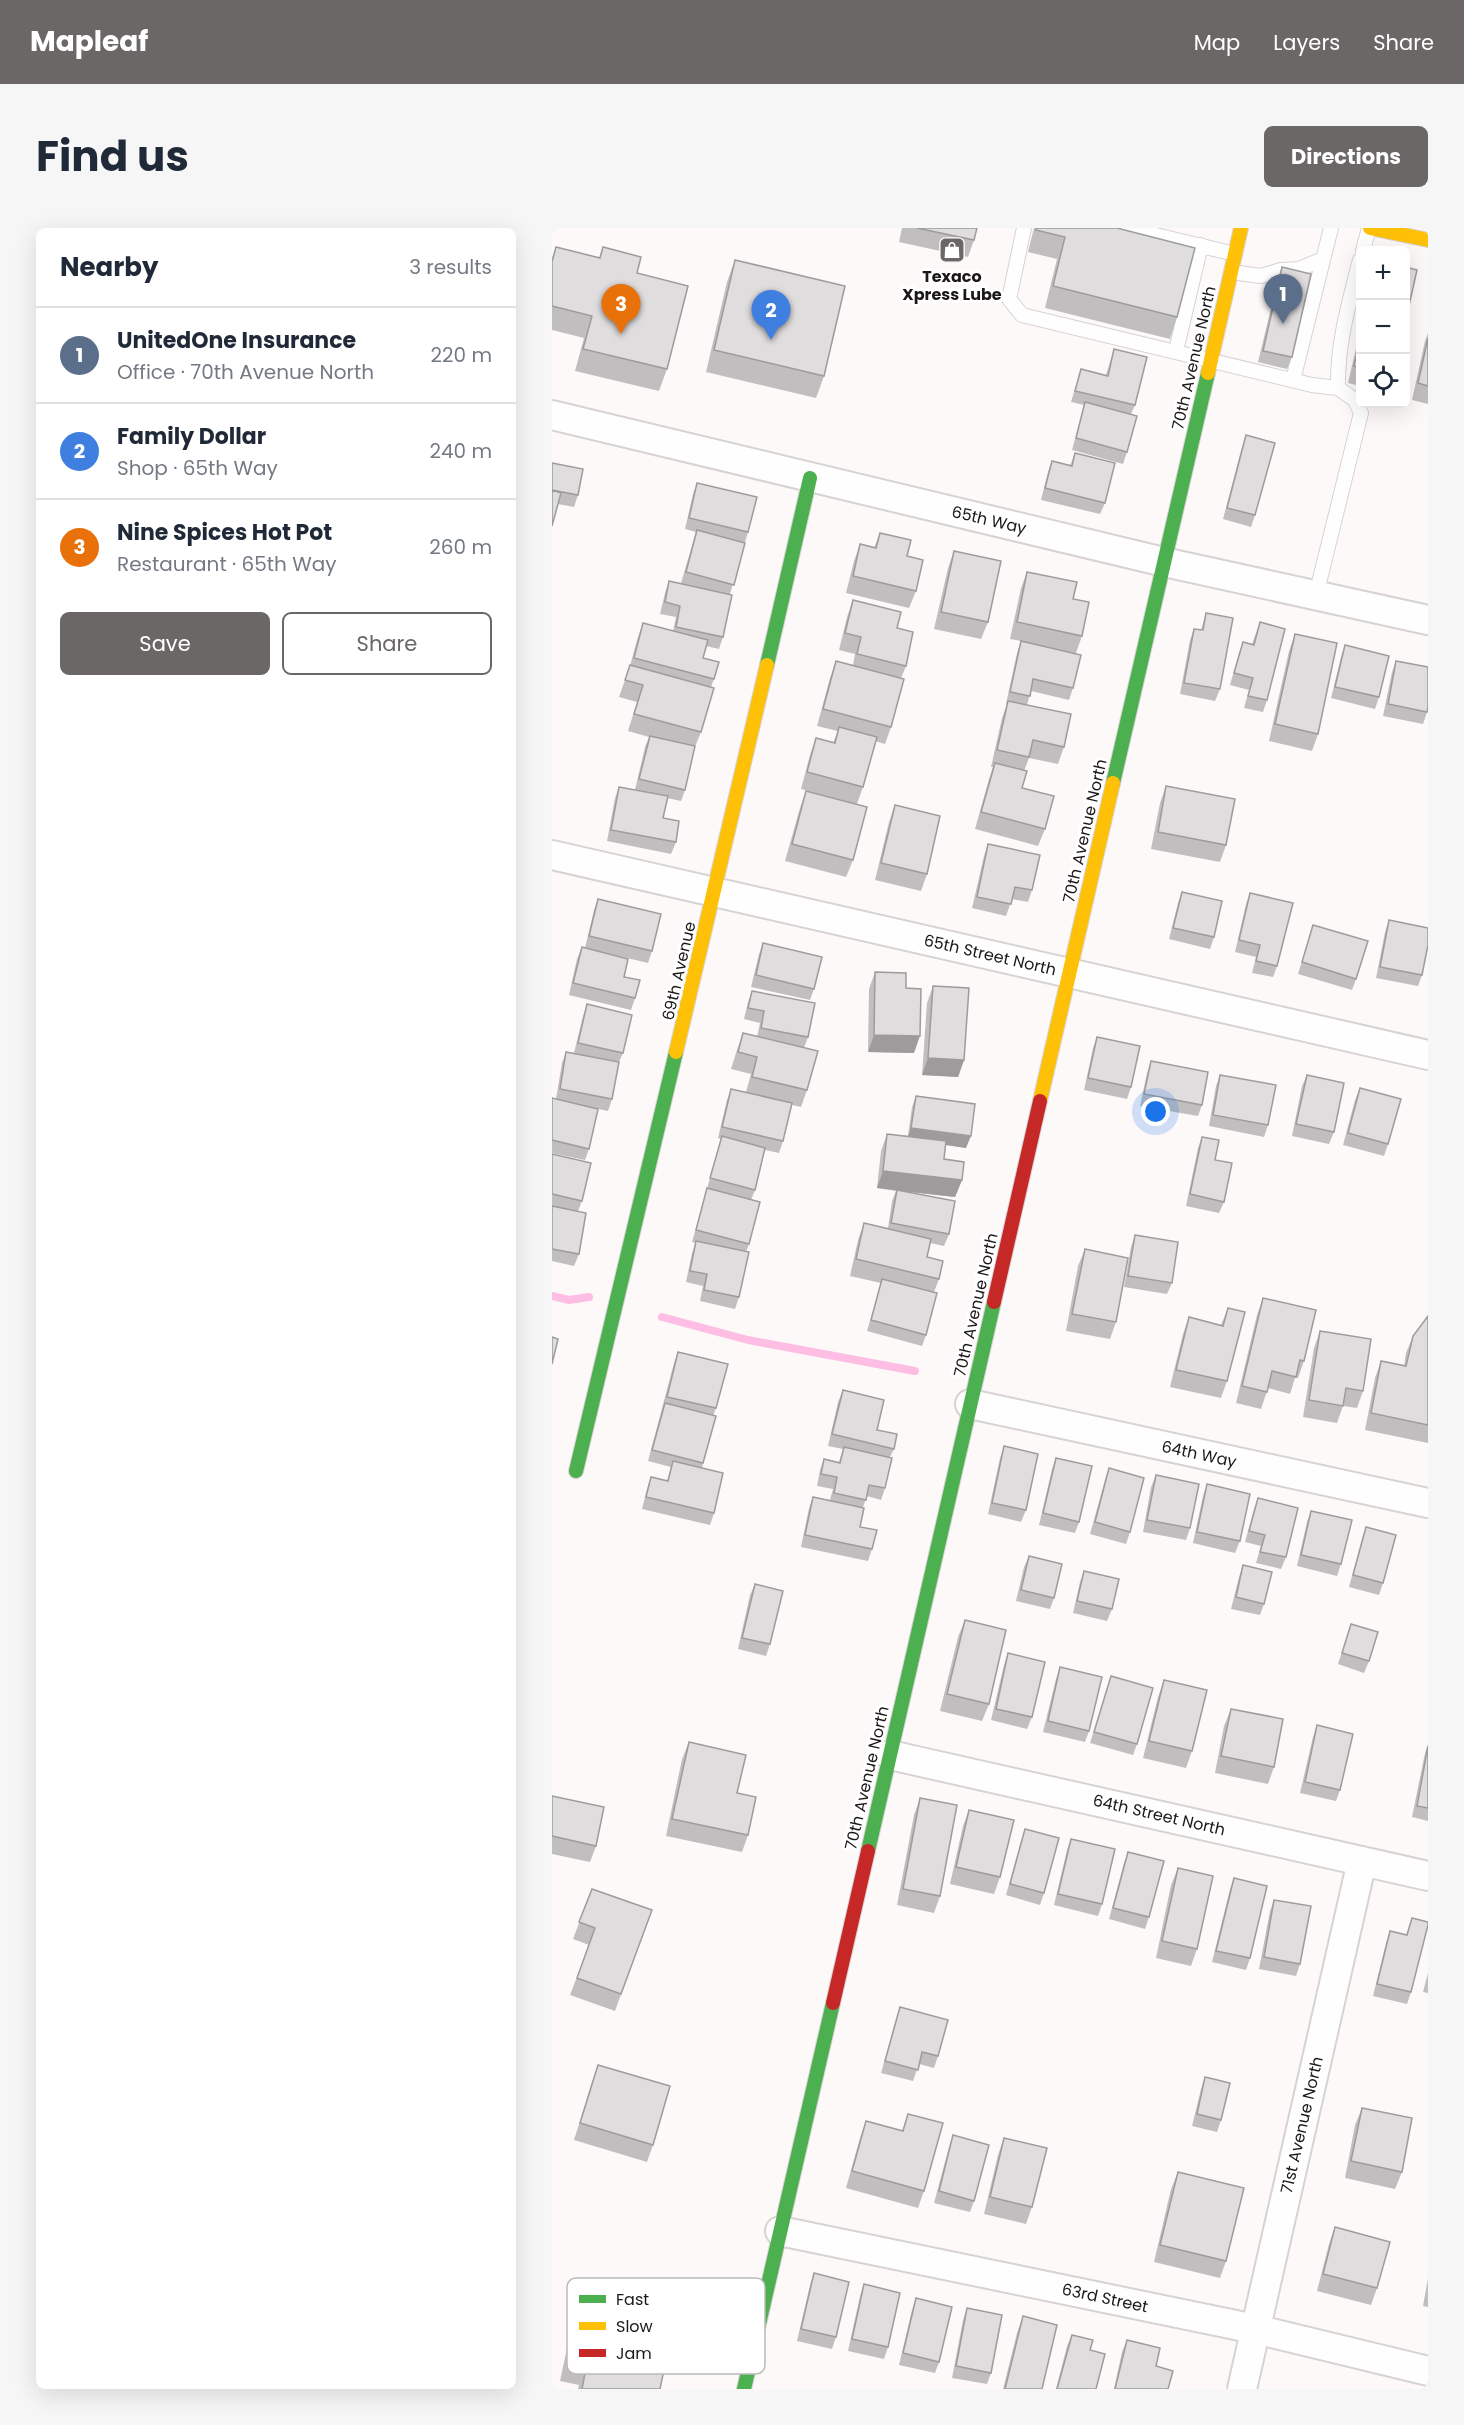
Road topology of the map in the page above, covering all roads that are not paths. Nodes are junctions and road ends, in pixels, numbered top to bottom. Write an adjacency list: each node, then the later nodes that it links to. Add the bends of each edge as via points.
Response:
1 (1023, 228): 13 (lane, via 1009,299 1022,315)
2 (1126, 228): 7 (lane)
3 (1241, 228): 9 (street, 70th Avenue North)
4 (1331, 228): 10 (lane)
5 (1370, 228): 6 (street); 8 (lane)
6 (1428, 240)
7 (1201, 245): 9 (lane); 13 (lane)
8 (1364, 246)
9 (1235, 254): 11 (street, 70th Avenue North)
10 (1323, 259): 11 (lane, via 1299,269 1261,276); 15 (lane)
11 (1231, 272): 14 (street, 70th Avenue North)
12 (1356, 276): 16 (lane, via 1337,365)
13 (1176, 351): 14 (lane)
14 (1211, 359): 15 (lane); 19 (street, 70th Avenue North)
15 (1293, 380): 16 (lane)
16 (1338, 388): 20 (lane, via 1355,400 1361,413)
17 (552, 415): 18 (street, 65th Way)
18 (810, 478): 19 (street, 65th Way); 23 (street, 69th Avenue)
19 (1164, 562): 20 (street, 65th Way); 24 (street, 70th Avenue North)
20 (1316, 595): 21 (street, 65th Way)
21 (1428, 620)
22 (552, 855): 23 (street, 65th Street North)
23 (714, 892): 24 (street, 65th Street North); 27 (street, 69th Avenue)
24 (1070, 974): 25 (street, 65th Street North); 26 (street, 70th Avenue North)
25 (1428, 1055)
26 (970, 1404): 28 (street, 64th Way); 29 (street, 70th Avenue North)
27 (576, 1471)
28 (1428, 1503)
29 (890, 1755): 30 (street, 64th Street North); 32 (street, 70th Avenue North)
30 (1362, 1861): 31 (street, 64th Street North); 34 (street, 71st Avenue North)
31 (1428, 1876)
32 (780, 2231): 33 (street, 70th Avenue North); 34 (street, 63rd Street)
33 (765, 2297)
34 (1255, 2329): 35 (street, 63rd Street); 38 (street, 71st Avenue North)
35 (1428, 2371)
36 (747, 2374): 37 (street, 70th Avenue North)
37 (744, 2389)
38 (1242, 2389)

